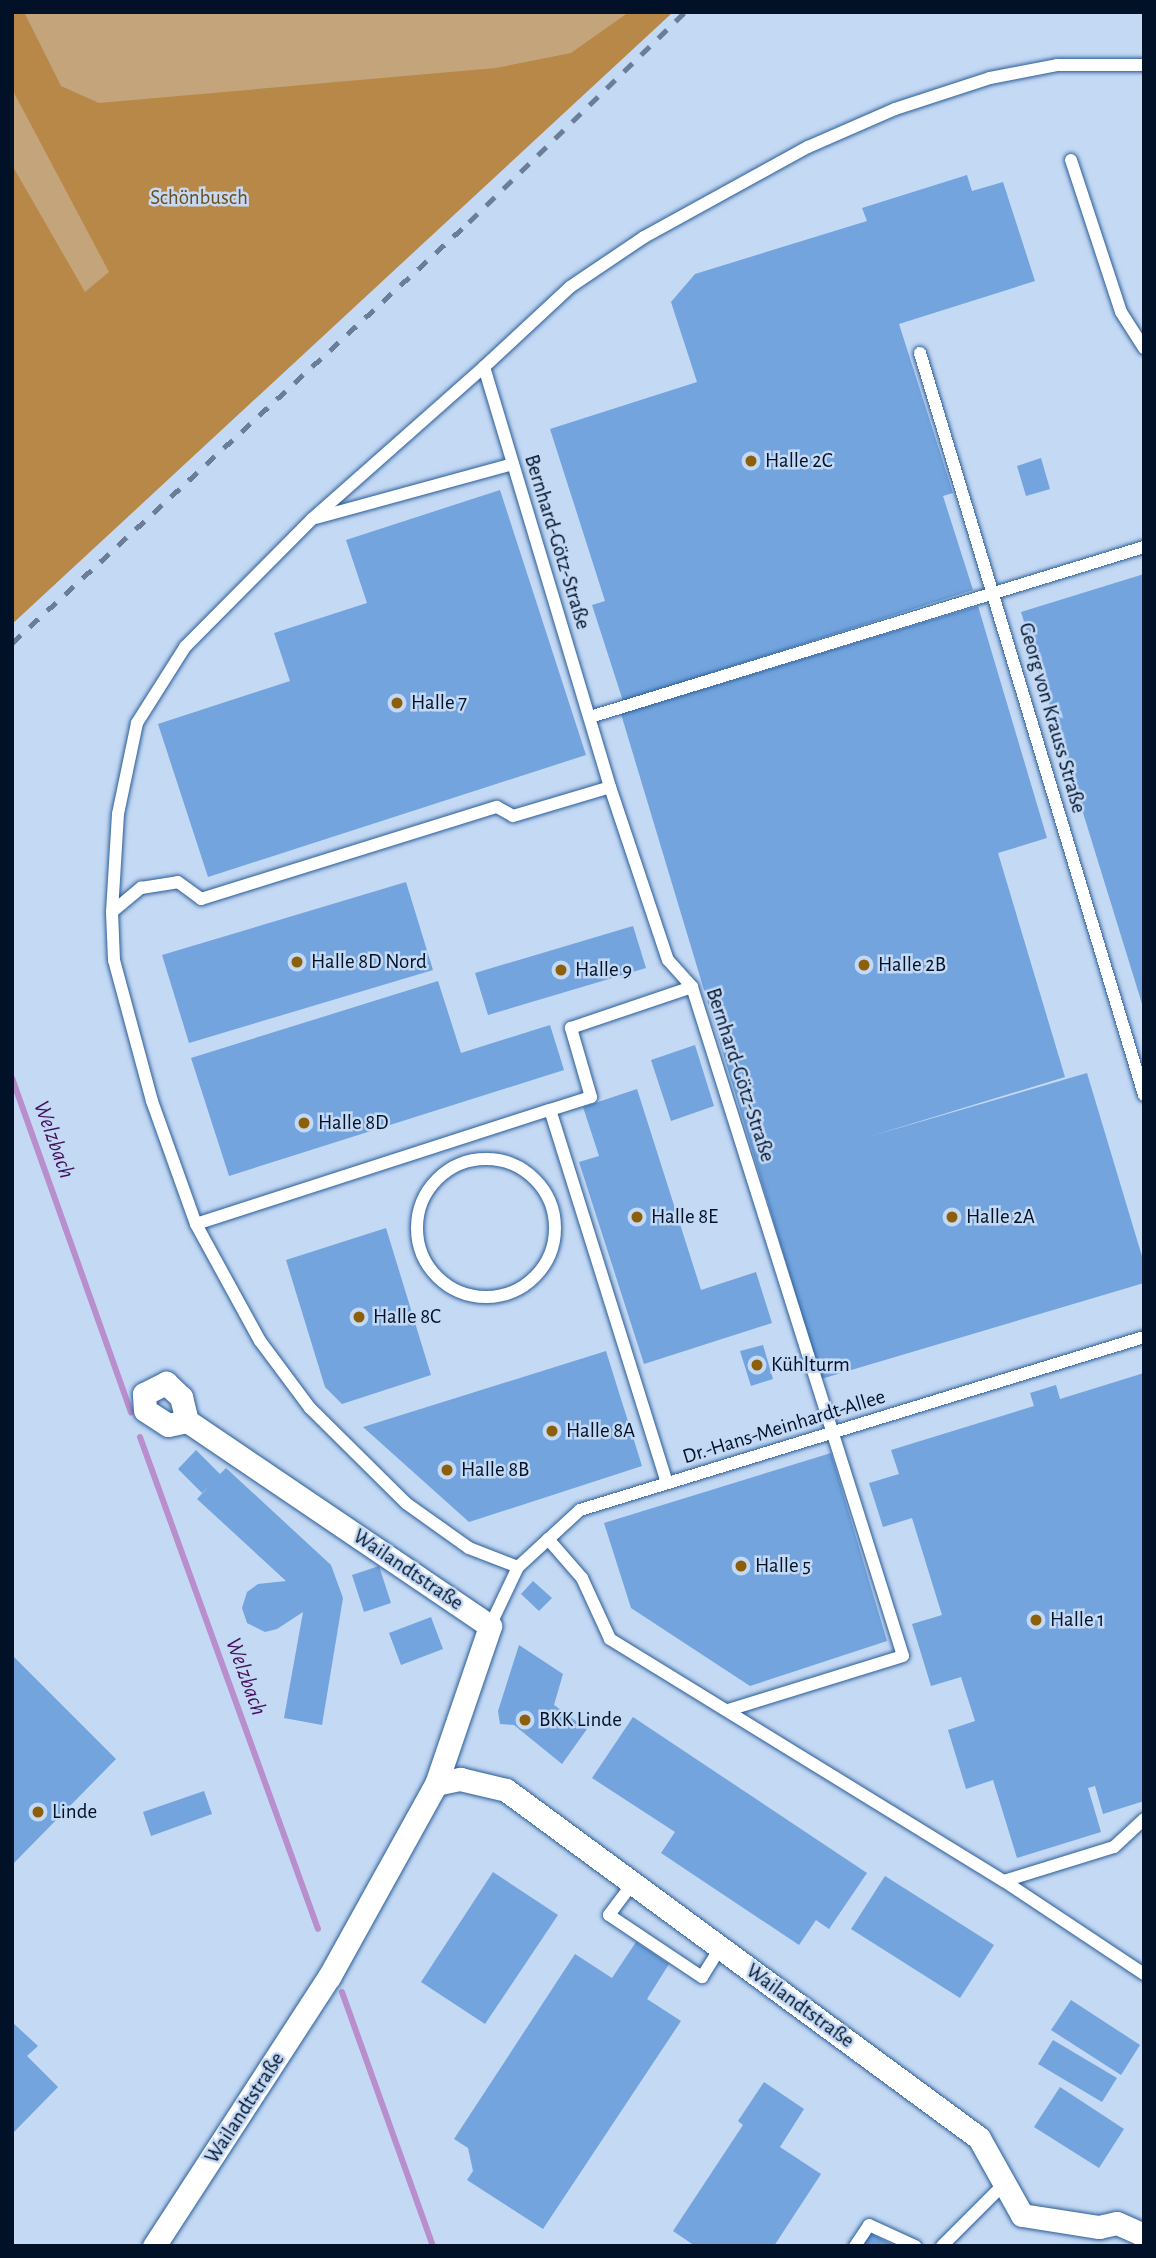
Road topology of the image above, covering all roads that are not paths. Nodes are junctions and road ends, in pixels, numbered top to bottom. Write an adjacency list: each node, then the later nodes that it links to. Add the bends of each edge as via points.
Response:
1 (1144, 65): 5 (lane, via 1057,65 990,78 895,108 808,147 644,237 570,287)
2 (1071, 160): 3 (lane, via 1121,312)
3 (1144, 348)
4 (920, 353): 9 (lane, Georg von Krauss Straße)
5 (484, 367): 6 (lane, Bernhard-Götz-Straße); 7 (lane)
6 (513, 464): 7 (lane); 10 (lane, Bernhard-Götz-Straße)
7 (312, 519): 12 (lane, via 184,647 137,723 118,814)
8 (1144, 547): 9 (lane)
9 (994, 590): 10 (lane); 14 (lane, Georg von Krauss Straße)
10 (590, 717): 11 (lane, Bernhard-Götz-Straße)
11 (610, 787): 12 (lane, via 513,816 497,807 201,899 178,882 142,888); 13 (lane, Bernhard-Götz-Straße, via 668,960)
12 (112, 912): 17 (lane, via 114,960 148,1088)
13 (692, 987): 15 (lane, via 571,1028 591,1097); 20 (lane, Bernhard-Götz-Straße)
14 (1144, 1095)
15 (550, 1110): 17 (lane); 21 (lane)
16 (463, 1161): 16 (lane, via 433,1181 416,1216 423,1261 455,1292 499,1298 536,1278 555,1245 555,1209 534,1176 499,1158)
17 (196, 1224): 23 (lane, via 260,1341 310,1408 406,1503 469,1548)
18 (1144, 1337): 20 (lane, Dr.-Hans-Meinhardt-Allee)
19 (187, 1421): 24 (street, Wailandtstraße)
20 (833, 1432): 21 (lane, Dr.-Hans-Meinhardt-Allee); 25 (lane, Bernhard-Götz-Straße, via 904,1656)
21 (667, 1483): 22 (lane, Dr.-Hans-Meinhardt-Allee, via 580,1510)
22 (548, 1539): 23 (lane, Dr.-Hans-Meinhardt-Allee); 25 (lane, via 582,1578 610,1639)
23 (518, 1567): 24 (lane, Dr.-Hans-Meinhardt-Allee)
24 (490, 1626): 26 (street, Wailandtstraße)
25 (729, 1710): 28 (lane)
26 (436, 1784): 29 (street, Wailandtstraße, via 460,1779 506,1790); 34 (street, Wailandtstraße, via 329,1977)
27 (1144, 1819): 28 (lane, via 1114,1846)
28 (1004, 1881): 31 (lane)
29 (633, 1884): 30 (street, Wailandtstraße); 30 (lane, via 609,1915 702,1978)
30 (720, 1948): 32 (street, Wailandtstraße, via 979,2137)
31 (1144, 1974)
32 (1004, 2184): 33 (street, Wailandtstraße, via 1022,2215 1099,2227 1117,2223); 37 (lane)
33 (1144, 2235)
34 (154, 2246)
35 (855, 2246): 36 (lane, via 869,2225)
36 (915, 2246)
37 (942, 2246)

